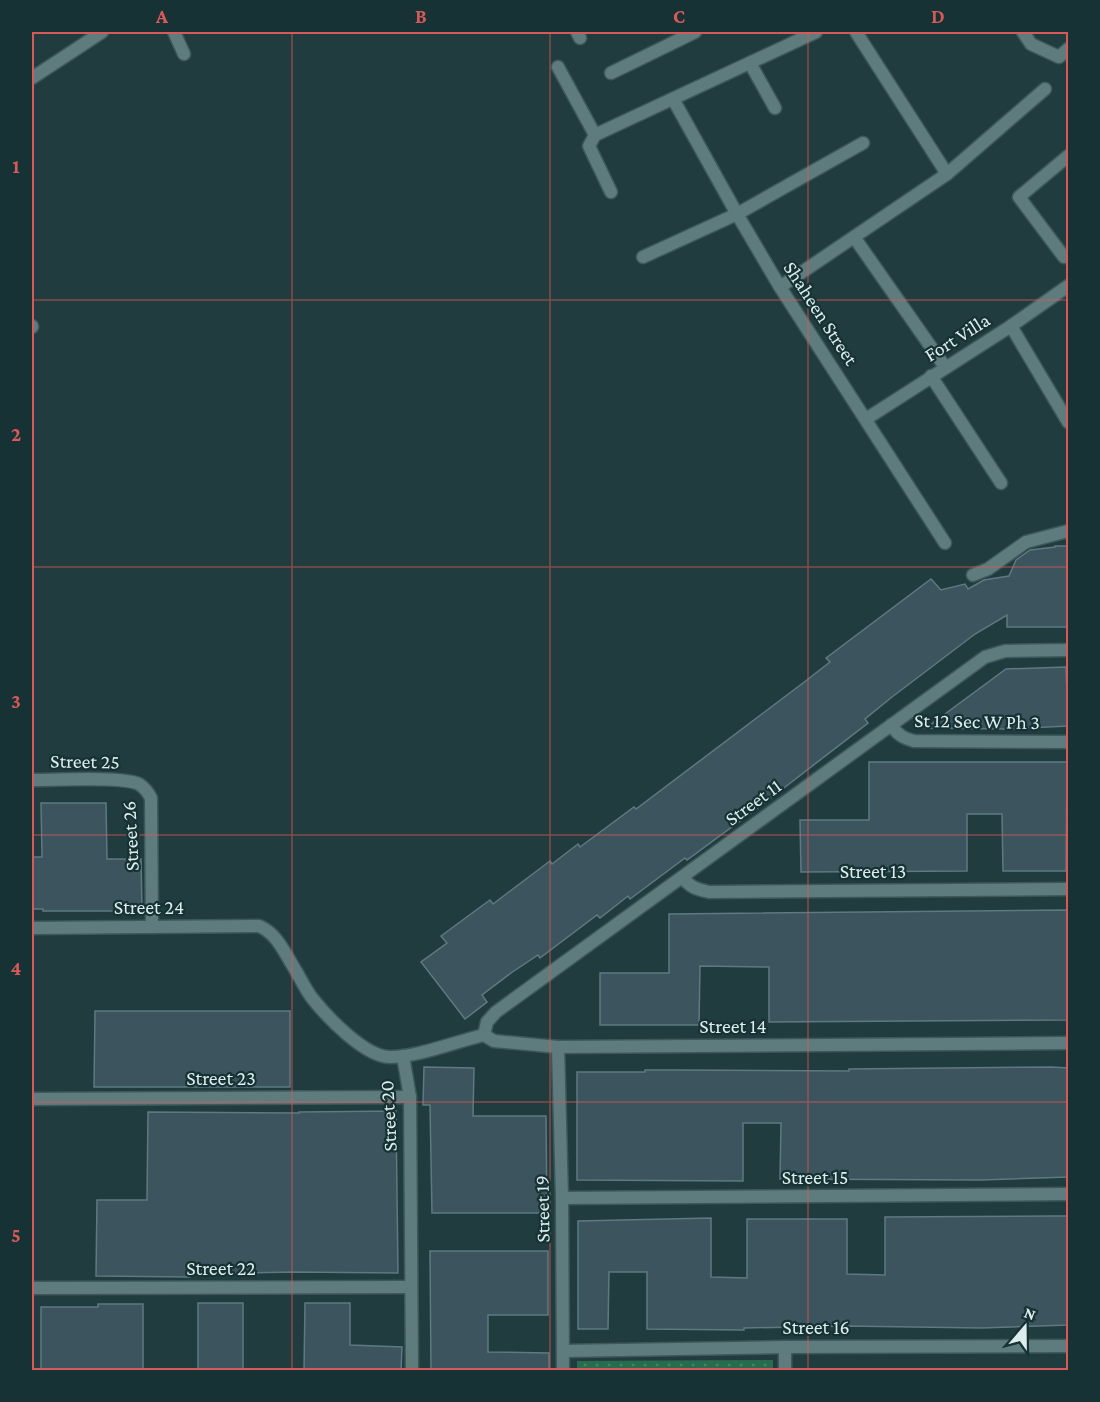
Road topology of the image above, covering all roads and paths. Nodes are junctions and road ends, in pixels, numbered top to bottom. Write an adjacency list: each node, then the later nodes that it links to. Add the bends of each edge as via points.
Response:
1 (102, 32): 12 (street)
2 (174, 32): 8 (street)
3 (695, 32): 11 (street)
4 (816, 32): 9 (street)
5 (856, 32): 19 (street)
6 (1023, 32): 7 (street, via 1031,44 1059,57)
7 (1068, 49)
8 (184, 54)
9 (750, 63): 14 (street); 15 (street)
10 (558, 67): 16 (street)
11 (611, 73)
12 (32, 78)
13 (1045, 89): 19 (street)
14 (673, 99): 16 (street); 21 (street, Shaheen Street)
15 (775, 108)
16 (595, 135): 20 (street, via 589,146)
17 (863, 143): 21 (street)
18 (1068, 156): 24 (street, via 1019,196)
19 (947, 174): 22 (street)
20 (611, 192)
21 (737, 214): 23 (street); 25 (street, Shaheen Street)
22 (854, 237): 25 (street); 28 (street)
23 (644, 257)
24 (1064, 257)
25 (780, 286): 30 (street, Shaheen Street)
26 (1068, 286): 27 (street, Fort Villa)
27 (1011, 326): 28 (street, Fort Villa); 31 (street)
28 (945, 367): 29 (street, Fort Villa)
29 (931, 376): 30 (street, Fort Villa); 32 (street)
30 (866, 419): 34 (street, Shaheen Street)
31 (1068, 422)
32 (1001, 483)
33 (1068, 531): 35 (street, via 1026,542)
34 (945, 543)
35 (973, 575)
36 (1068, 650): 37 (street, Street 11, via 1024,650 985,657)
37 (891, 725): 38 (street, St 12 Sec W Ph 3, via 897,734 914,741); 41 (street, Street 11)
38 (1068, 742)
39 (32, 780): 40 (street, Street 25, via 119,780)
40 (138, 784): 43 (street, Street 26, via 151,798)
41 (683, 878): 42 (street, Street 13, via 696,889 710,891); 46 (street, Street 11, via 496,1012 487,1022)
42 (1068, 889)
43 (152, 927): 44 (street, Street 24); 45 (street, Street 24)
44 (32, 928)
45 (266, 929): 49 (street, Street 20, via 276,937 310,996 335,1023 379,1056)
46 (484, 1035): 48 (street, Street 14, via 494,1041); 49 (street, Street 14)
47 (1068, 1043): 48 (street, Street 14)
48 (558, 1047): 53 (street, Street 19)
49 (403, 1056): 50 (street, Street 20)
50 (410, 1097): 51 (street, Street 23); 54 (street, Street 20)
51 (32, 1099)
52 (1068, 1194): 53 (street, Street 15)
53 (562, 1198): 58 (street, Street 19)
54 (410, 1287): 55 (street, Street 22); 59 (street, Street 20)
55 (32, 1288)
56 (1068, 1346): 57 (street, Street 16)
57 (785, 1347): 58 (street, Street 16); 61 (street)
58 (563, 1351): 60 (street, Street 19)
59 (412, 1371)
60 (563, 1371)
61 (785, 1371)

